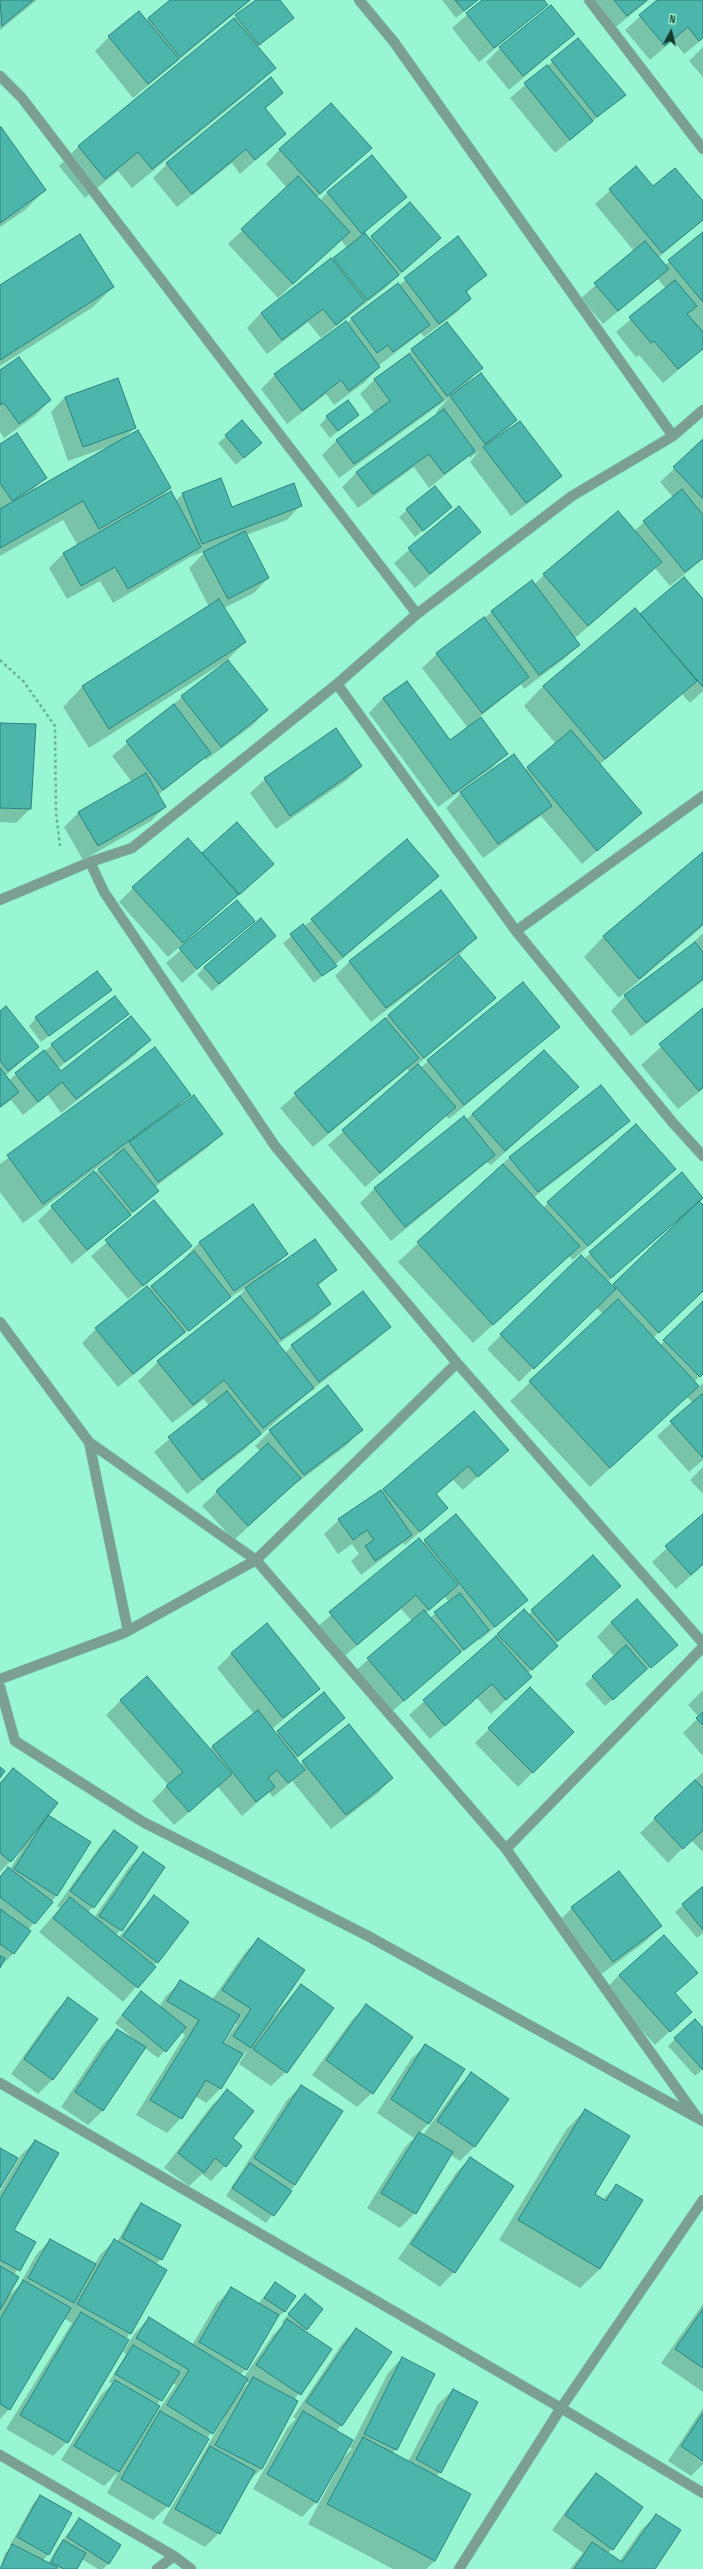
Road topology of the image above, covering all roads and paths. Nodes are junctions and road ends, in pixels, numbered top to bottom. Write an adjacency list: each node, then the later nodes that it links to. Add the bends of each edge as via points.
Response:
1 (359, 0): 6 (street, via 394,42)
2 (589, 0): 4 (street)
3 (0, 76): 7 (street, via 22,98)
4 (703, 149)
5 (703, 410): 6 (street)
6 (673, 436): 7 (street, via 572,496)
7 (417, 614): 9 (street)
8 (0, 660): 12 (path, via 24,682 55,726 56,812)
9 (338, 684): 11 (street, via 132,848); 14 (street)
10 (703, 796): 14 (street)
11 (90, 862): 12 (street); 17 (street, via 104,892 275,1146)
12 (63, 874): 13 (street)
13 (0, 900)
14 (516, 931): 15 (street)
15 (703, 1156)
16 (0, 1322): 18 (street)
17 (457, 1364): 19 (street); 21 (street)
18 (89, 1442): 19 (street); 20 (street)
19 (256, 1560): 20 (street); 25 (street)
20 (128, 1631): 23 (street)
21 (703, 1643)
22 (703, 1646): 25 (street)
23 (0, 1679)
24 (0, 1687): 27 (street, via 15,1741 143,1822 368,1936)
25 (506, 1849): 27 (street)
26 (0, 2083): 29 (street)
27 (699, 2119)
28 (703, 2200): 29 (street)
29 (561, 2408): 31 (street); 35 (street)
30 (0, 2455): 32 (street)
31 (703, 2493)
32 (174, 2556): 33 (street); 34 (street)
33 (157, 2569)
34 (191, 2569)
35 (459, 2569)

